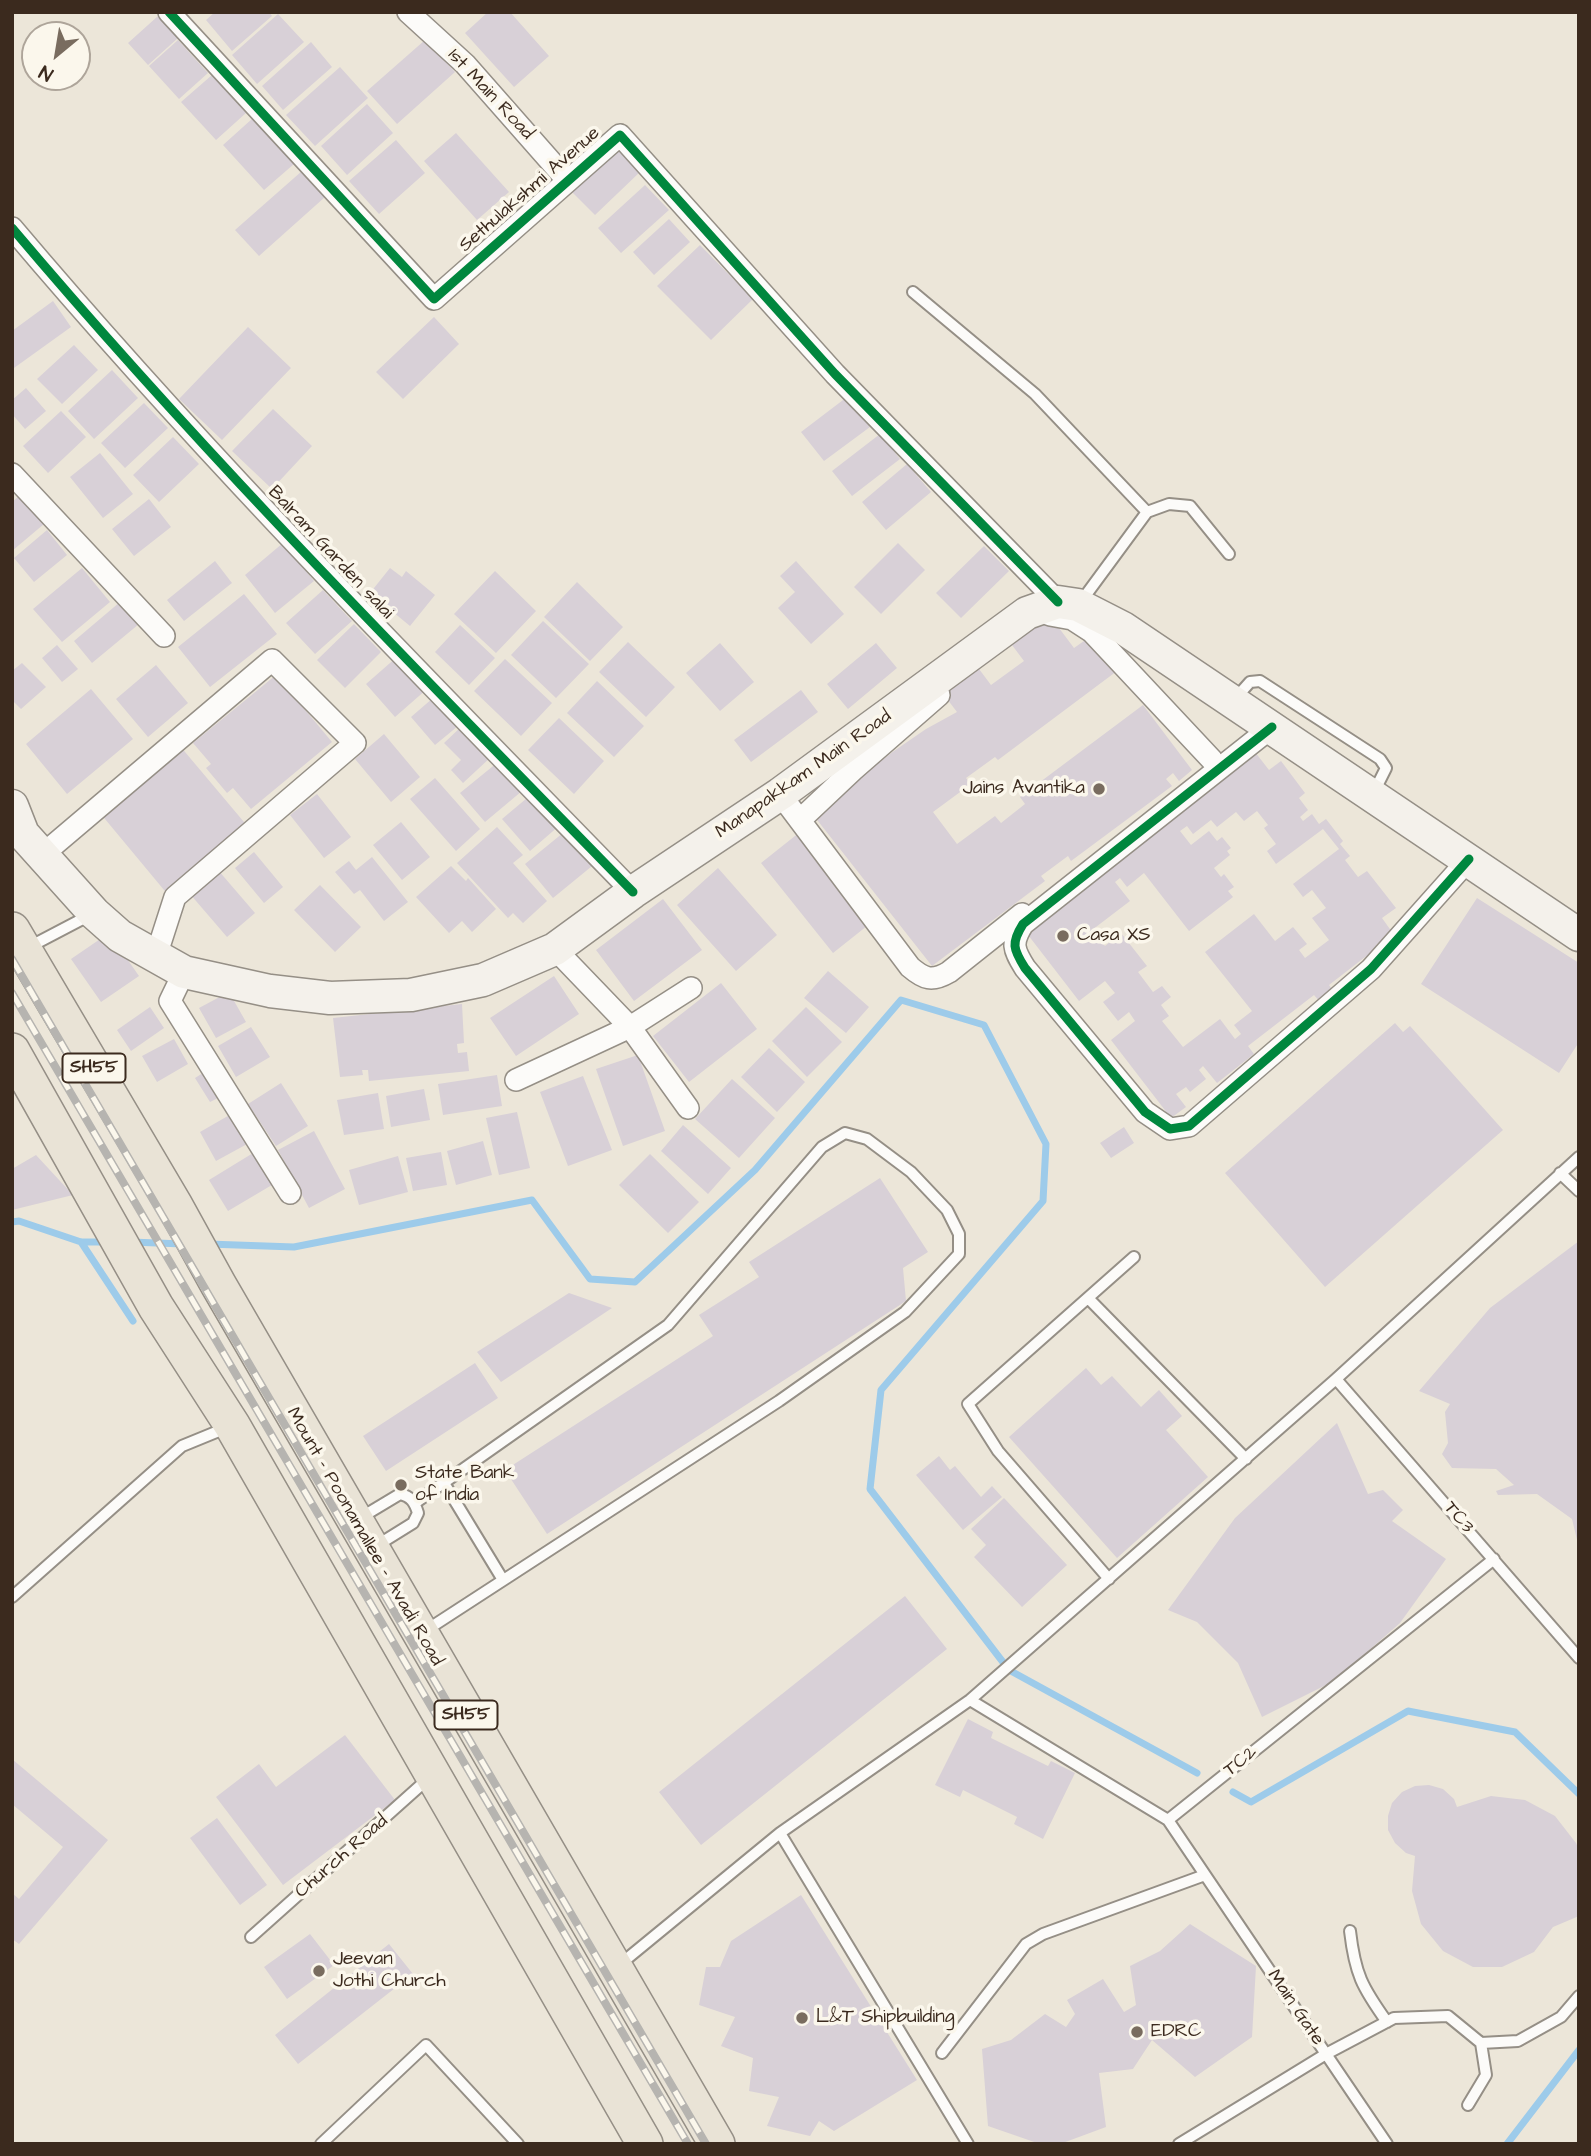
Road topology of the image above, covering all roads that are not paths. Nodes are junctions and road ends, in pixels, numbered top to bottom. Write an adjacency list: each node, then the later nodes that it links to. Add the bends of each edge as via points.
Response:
1 (169, 12): 3 (street, Sethulakshmi Avenue, via 434,299)
2 (408, 12): 3 (street, 1st Main Road, via 465,64)
3 (568, 181): 9 (street, Sethulakshmi Avenue, via 620,135 835,374)
4 (12, 228): 19 (street, Balram Garden salai, via 84,313 350,600)
5 (913, 292): 7 (lane, via 1035,394)
6 (12, 474): 10 (street)
7 (1147, 512): 8 (lane, via 1169,504 1190,506); 9 (lane)
8 (1229, 554)
9 (1068, 604): 11 (main road, via 1123,628); 14 (main road, Manapakkam Main Road, via 1027,613)
10 (164, 636)
11 (1234, 701): 12 (main road); 15 (lane, via 1250,682 1260,681 1380,759 1386,768)
12 (1267, 724): 13 (street); 15 (main road); 18 (street, via 1023,924 1014,937 1015,952 1025,968 1145,1112 1170,1129 1189,1126 1371,969)
13 (1212, 760): 16 (street, via 1092,632 1053,614 981,660); 16 (street, via 936,979 923,979 910,967)
14 (780, 794): 16 (street); 19 (main road, Manapakkam Main Road)
15 (1373, 794): 18 (main road)
16 (800, 820)
17 (23, 831): 20 (main road, Manapakkam Main Road); 24 (street, via 272,660 355,743 175,897)
18 (1469, 859): 21 (main road)
19 (633, 892): 23 (main road, Manapakkam Main Road)
20 (94, 913): 22 (lane); 24 (main road, Manapakkam Main Road, via 120,936)
21 (1579, 935)
22 (18, 940): 42 (main road, Mount - Poonamallee - Avadi Road / SH55)
23 (555, 949): 25 (main road, Manapakkam Main Road, via 483,980 411,995 330,998); 27 (street)
24 (156, 956): 25 (main road, Manapakkam Main Road)
25 (184, 972): 34 (street, via 170,1001)
26 (691, 988): 27 (street)
27 (630, 1027): 29 (street); 30 (street)
28 (12, 1051): 38 (main road, SH55, via 156,1307)
29 (516, 1080)
30 (688, 1108)
31 (1579, 1157): 32 (lane)
32 (1560, 1173): 33 (lane); 37 (lane)
33 (1579, 1191)
34 (290, 1193)
35 (1134, 1257): 36 (lane)
36 (1088, 1298): 39 (lane); 44 (lane, via 968,1404 998,1451)
37 (1336, 1379): 39 (lane); 43 (lane, TC3)
38 (232, 1425): 46 (lane, via 182,1446); 50 (main road, SH55)
39 (1246, 1459): 44 (lane)
40 (444, 1482): 41 (lane); 45 (lane); 45 (lane, via 668,1325 822,1147 845,1133 867,1139 911,1172 947,1210 959,1234 959,1254 905,1312 779,1401)
41 (415, 1503): 42 (lane, via 418,1513 413,1523); 42 (lane, via 406,1495 394,1495)
42 (363, 1535): 47 (main road, Mount - Poonamallee - Avadi Road / SH55)
43 (1494, 1559): 48 (lane, TC3); 51 (lane, TC2)
44 (1109, 1579): 49 (lane)
45 (503, 1580): 47 (lane)
46 (12, 1597)
47 (420, 1634): 56 (main road, Mount - Poonamallee - Avadi Road / SH55)
48 (1579, 1658)
49 (971, 1700): 51 (lane); 52 (lane)
50 (432, 1775): 55 (lane, Church Road); 65 (main road, SH55)
51 (1168, 1820): 53 (lane, Main Gate)
52 (780, 1833): 56 (lane); 67 (lane)
53 (1205, 1875): 60 (lane, via 1043,1934 1027,1944); 61 (lane, Main Gate)
54 (1350, 1931): 58 (lane, via 1353,1961 1364,1990)
55 (251, 1937)
56 (614, 1968): 66 (main road, Mount - Poonamallee - Avadi Road / SH55)
57 (1579, 1996): 59 (lane, via 1561,2017 1518,2041)
58 (1387, 2022): 59 (lane, via 1448,2016); 61 (lane)
59 (1481, 2043): 62 (lane, via 1486,2075)
60 (942, 2053)
61 (1326, 2054): 68 (lane, Main Gate); 69 (lane)
62 (1468, 2105)
63 (321, 2144): 64 (lane, via 426,2045)
64 (518, 2144)
65 (645, 2144)
66 (717, 2144)
67 (968, 2144)
68 (1179, 2144)
69 (1387, 2144)

